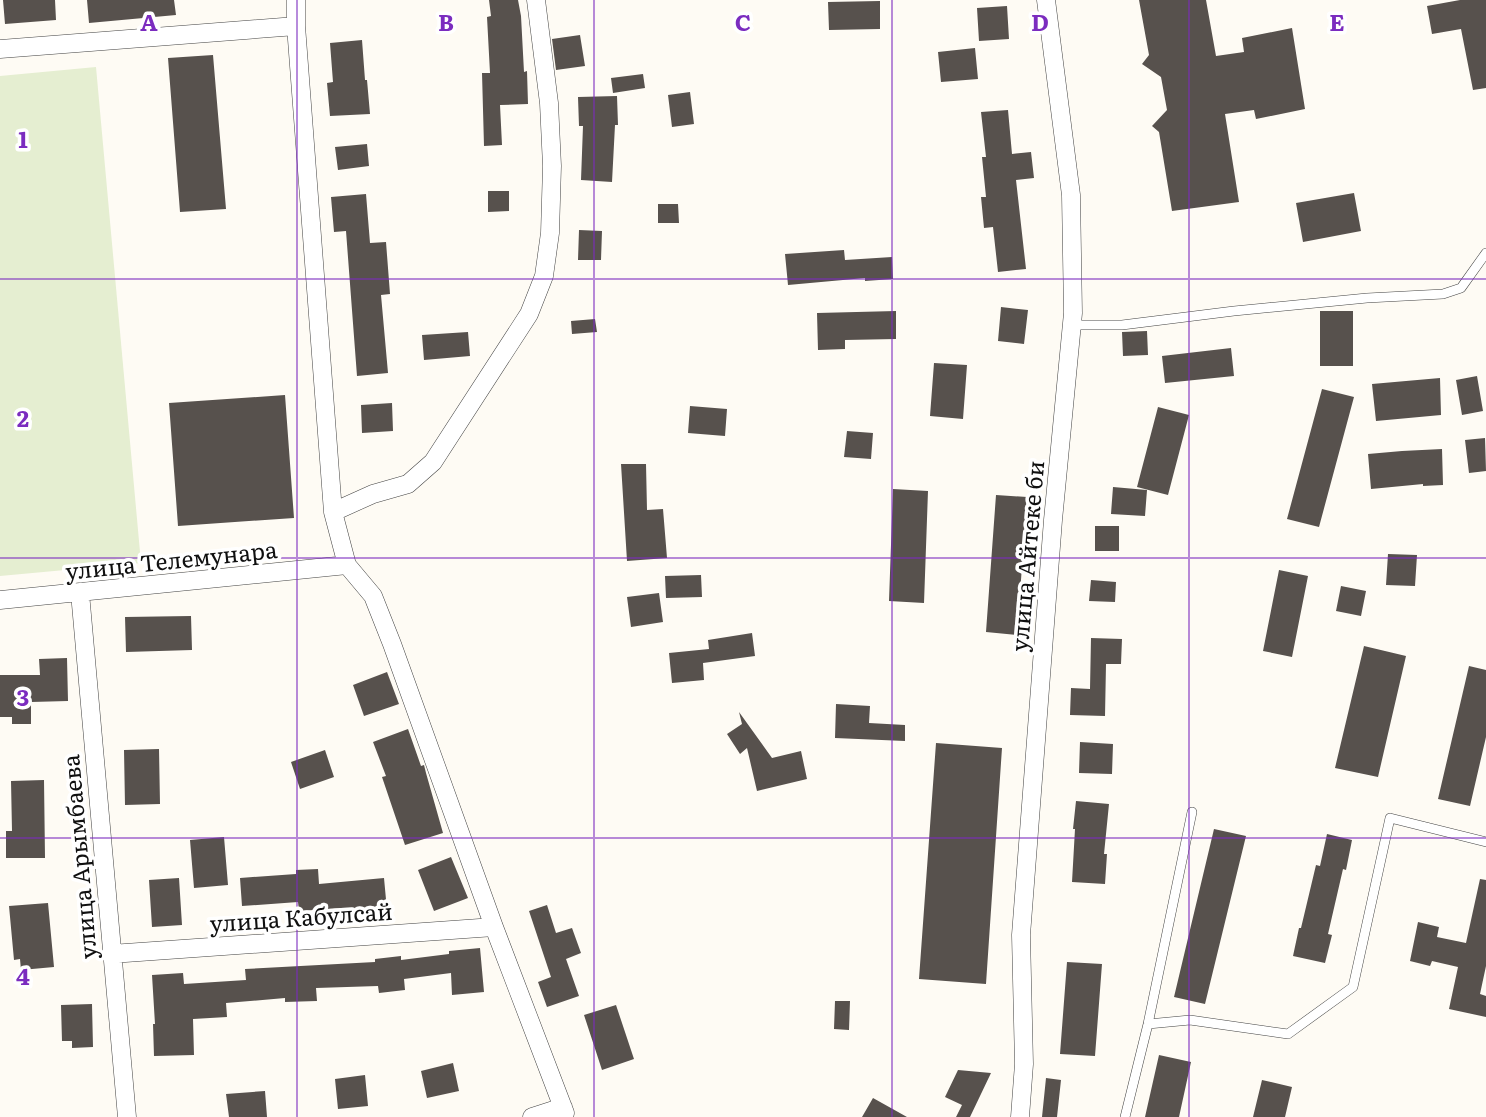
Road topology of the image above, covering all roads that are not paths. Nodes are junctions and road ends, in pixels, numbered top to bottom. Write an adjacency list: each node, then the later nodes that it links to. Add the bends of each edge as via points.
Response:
1 (296, 0): 4 (street)
2 (536, 0): 8 (street, via 552,166 544,276 529,314 433,462 408,484)
3 (1046, 0): 7 (street, улица Айтеке би, via 1070,195)
4 (296, 26): 5 (street); 8 (street)
5 (0, 49)
6 (1486, 253): 7 (lane, via 1461,288 1443,293 1122,325)
7 (1072, 325): 19 (street, улица Айтеке би, via 1021,935 1024,1064)
8 (332, 512): 9 (street)
9 (347, 565): 10 (street, улица Телемунара); 14 (street, via 373,596)
10 (80, 593): 11 (street, улица Телемунара); 15 (street, улица Арымбаева)
11 (0, 600)
12 (1192, 812): 16 (lane)
13 (1486, 842): 16 (lane, via 1390,818 1353,987 1288,1034 1190,1020)
14 (494, 927): 15 (street, улица Кабулсай); 18 (street, via 564,1110)
15 (111, 954): 17 (street, улица Арымбаева)
16 (1148, 1024): 20 (lane)
17 (127, 1117)
18 (532, 1117)
19 (1020, 1117)
20 (1125, 1117)

